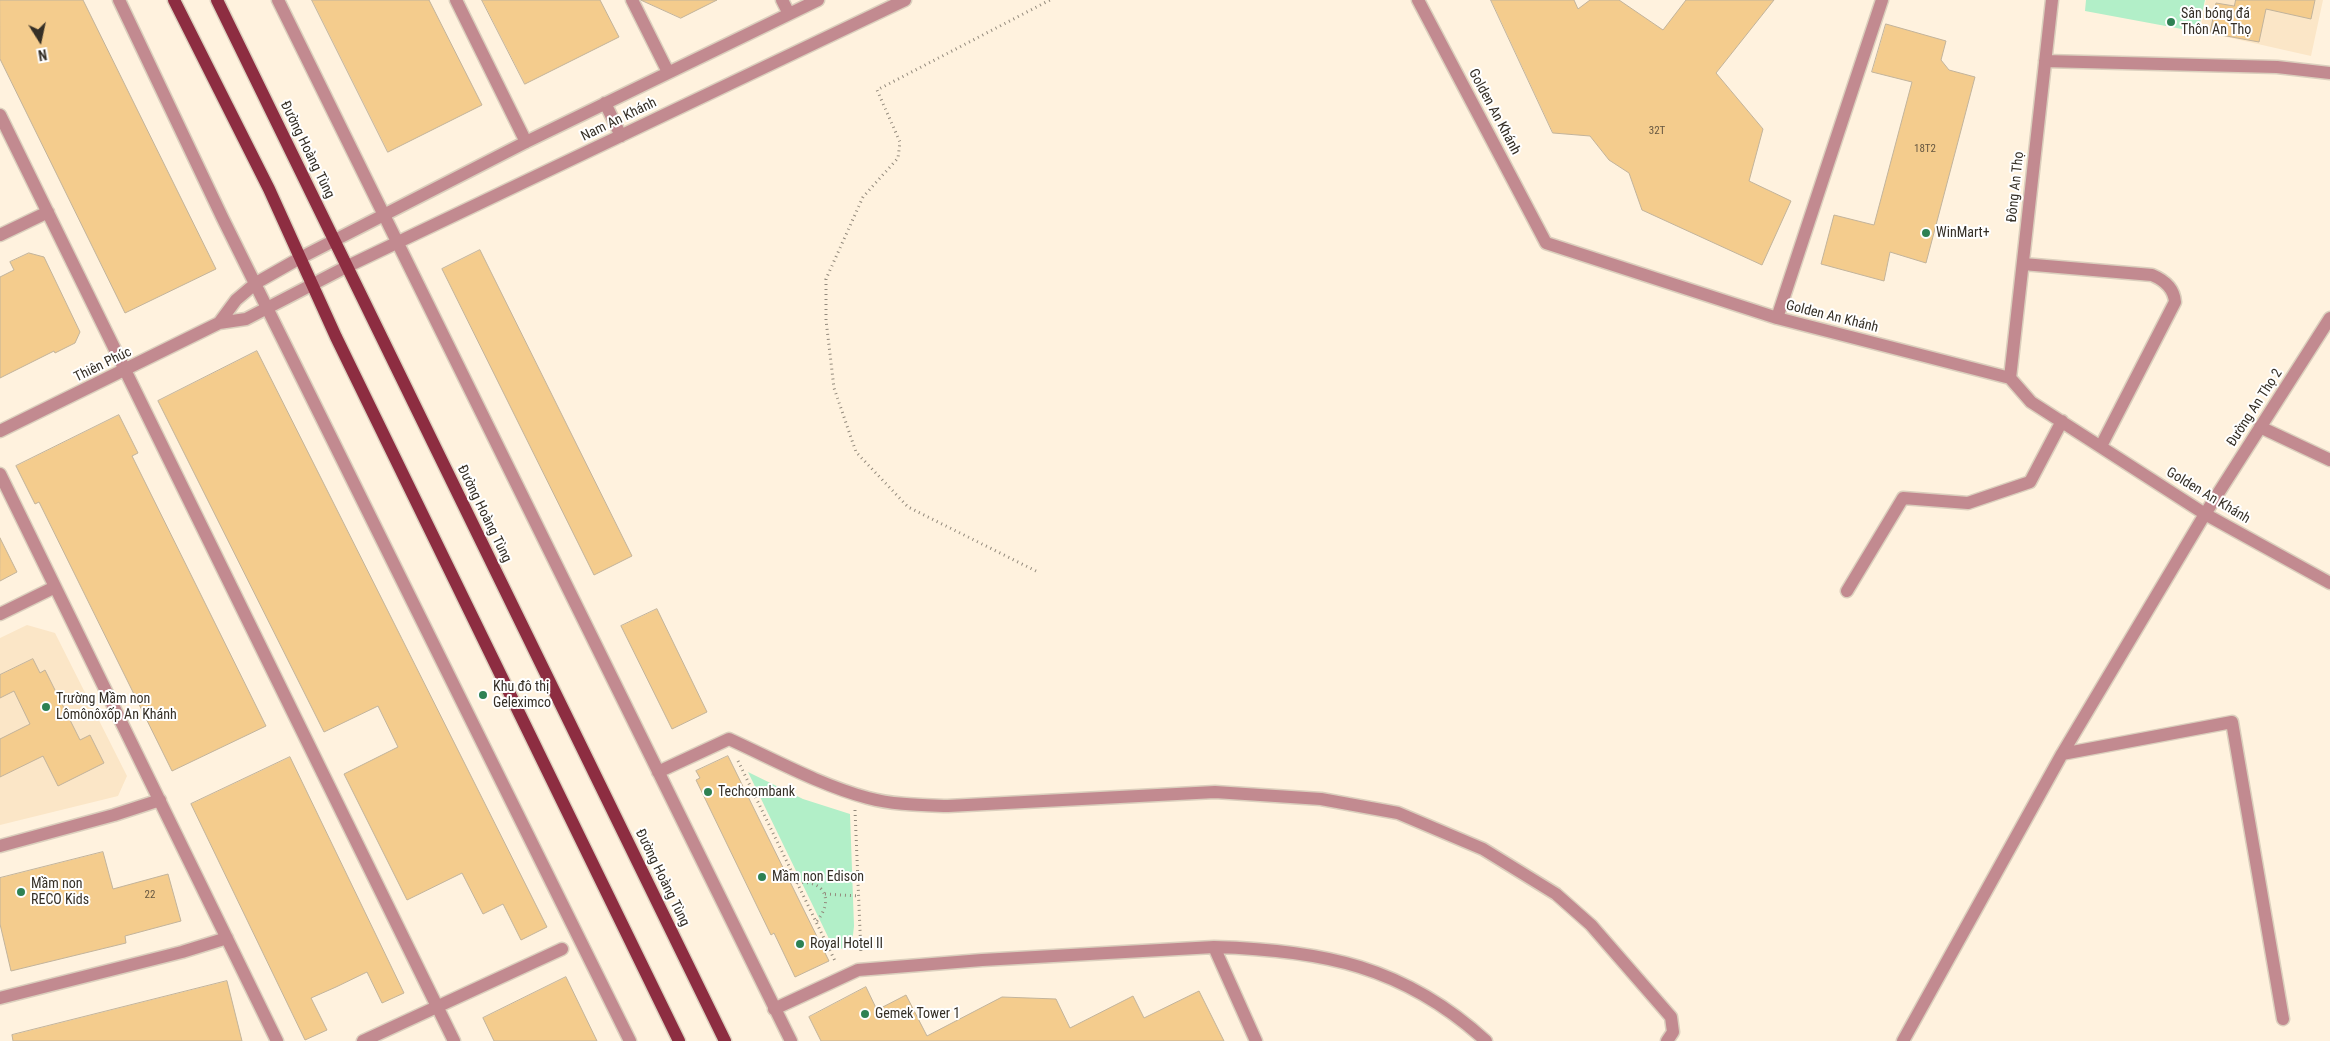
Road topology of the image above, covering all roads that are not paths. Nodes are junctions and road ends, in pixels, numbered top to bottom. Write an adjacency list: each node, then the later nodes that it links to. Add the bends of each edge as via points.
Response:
1 (119, 0): 29 (street)
2 (174, 0): 26 (main road)
3 (217, 0): 24 (main road, Đường Hoàng Tùng)
4 (278, 0): 22 (street)
5 (456, 0): 20 (street)
6 (632, 0): 15 (street)
7 (782, 0): 13 (street)
8 (818, 0): 13 (street, Nam An Khánh)
9 (905, 0): 19 (street, Nam An Khánh)
10 (1418, 0): 32 (street, Golden An Khánh, via 1546,243)
11 (1882, 0): 32 (street)
12 (2052, 0): 14 (street, Đông An Thọ)
13 (789, 14): 15 (street, Nam An Khánh)
14 (2045, 61): 16 (street, via 2277,66); 27 (street, Đông An Thọ)
15 (668, 72): 17 (street, Nam An Khánh)
16 (2330, 73)
17 (605, 103): 19 (street); 20 (street, Nam An Khánh)
18 (0, 115): 21 (street)
19 (621, 136): 25 (street, Nam An Khánh)
20 (526, 142): 22 (street, Nam An Khánh)
21 (48, 212): 23 (street); 35 (street)
22 (383, 215): 24 (street, Thiên Phúc); 25 (street)
23 (0, 235)
24 (333, 241): 26 (street, Thiên Phúc); 28 (main road, Đường Hoàng Tùng)
25 (397, 243): 28 (street, Nam An Khánh); 49 (street)
26 (300, 258): 29 (street, Thiên Phúc); 30 (main road)
27 (2023, 264): 36 (street, Đông An Thọ); 40 (street, via 2152,275 2162,279 2174,294 2175,302)
28 (346, 267): 30 (street, Nam An Khánh); 64 (main road, Đường Hoàng Tùng)
29 (256, 283): 31 (street); 34 (street, Thiên Phúc, via 236,300)
30 (312, 285): 31 (street, Thiên Phúc); 63 (main road)
31 (268, 308): 34 (street, Thiên Phúc, via 246,319); 62 (street)
32 (1777, 318): 36 (street, Golden An Khánh)
33 (2330, 318): 38 (street, Đường An Thọ 2)
34 (218, 323): 35 (street, Thiên Phúc)
35 (125, 370): 39 (street, Thiên Phúc); 56 (street)
36 (2010, 378): 37 (street, Golden An Khánh, via 2031,402)
37 (2062, 421): 40 (street, Golden An Khánh); 46 (street, via 2030,482 1968,503 1903,498)
38 (2260, 427): 41 (street); 43 (street, Đường An Thọ 2)
39 (0, 431)
40 (2100, 446): 43 (street, Golden An Khánh)
41 (2330, 460)
42 (0, 474): 45 (street)
43 (2205, 514): 44 (street, Golden An Khánh); 48 (street, Đường An Thọ 2)
44 (2330, 582)
45 (55, 586): 47 (street); 50 (street)
46 (1847, 591)
47 (0, 614)
48 (2062, 754): 58 (street, via 2232,722); 69 (street, Đường An Thọ 2)
49 (658, 772): 57 (street); 68 (street, via 728,740 854,793 906,805 948,806 1215,792 1320,799 1398,813 1483,849 1556,894 1591,925 1671,1017 1673,1032)
50 (160, 800): 51 (street, via 114,816); 52 (street)
51 (0, 846)
52 (227, 938): 55 (street); 59 (street)
53 (1214, 947): 57 (street, via 862,970); 66 (street); 67 (street, via 1302,953 1380,973 1451,1013)
54 (562, 949): 56 (street)
55 (0, 998)
56 (437, 1006): 60 (street); 61 (street)
57 (774, 1009): 65 (street)
58 (2283, 1019)
59 (277, 1041)
60 (363, 1041)
61 (454, 1041)
62 (630, 1041)
63 (679, 1041)
64 (725, 1041)
65 (791, 1041)
66 (1256, 1041)
67 (1486, 1041)
68 (1667, 1041)
69 (1903, 1041)

